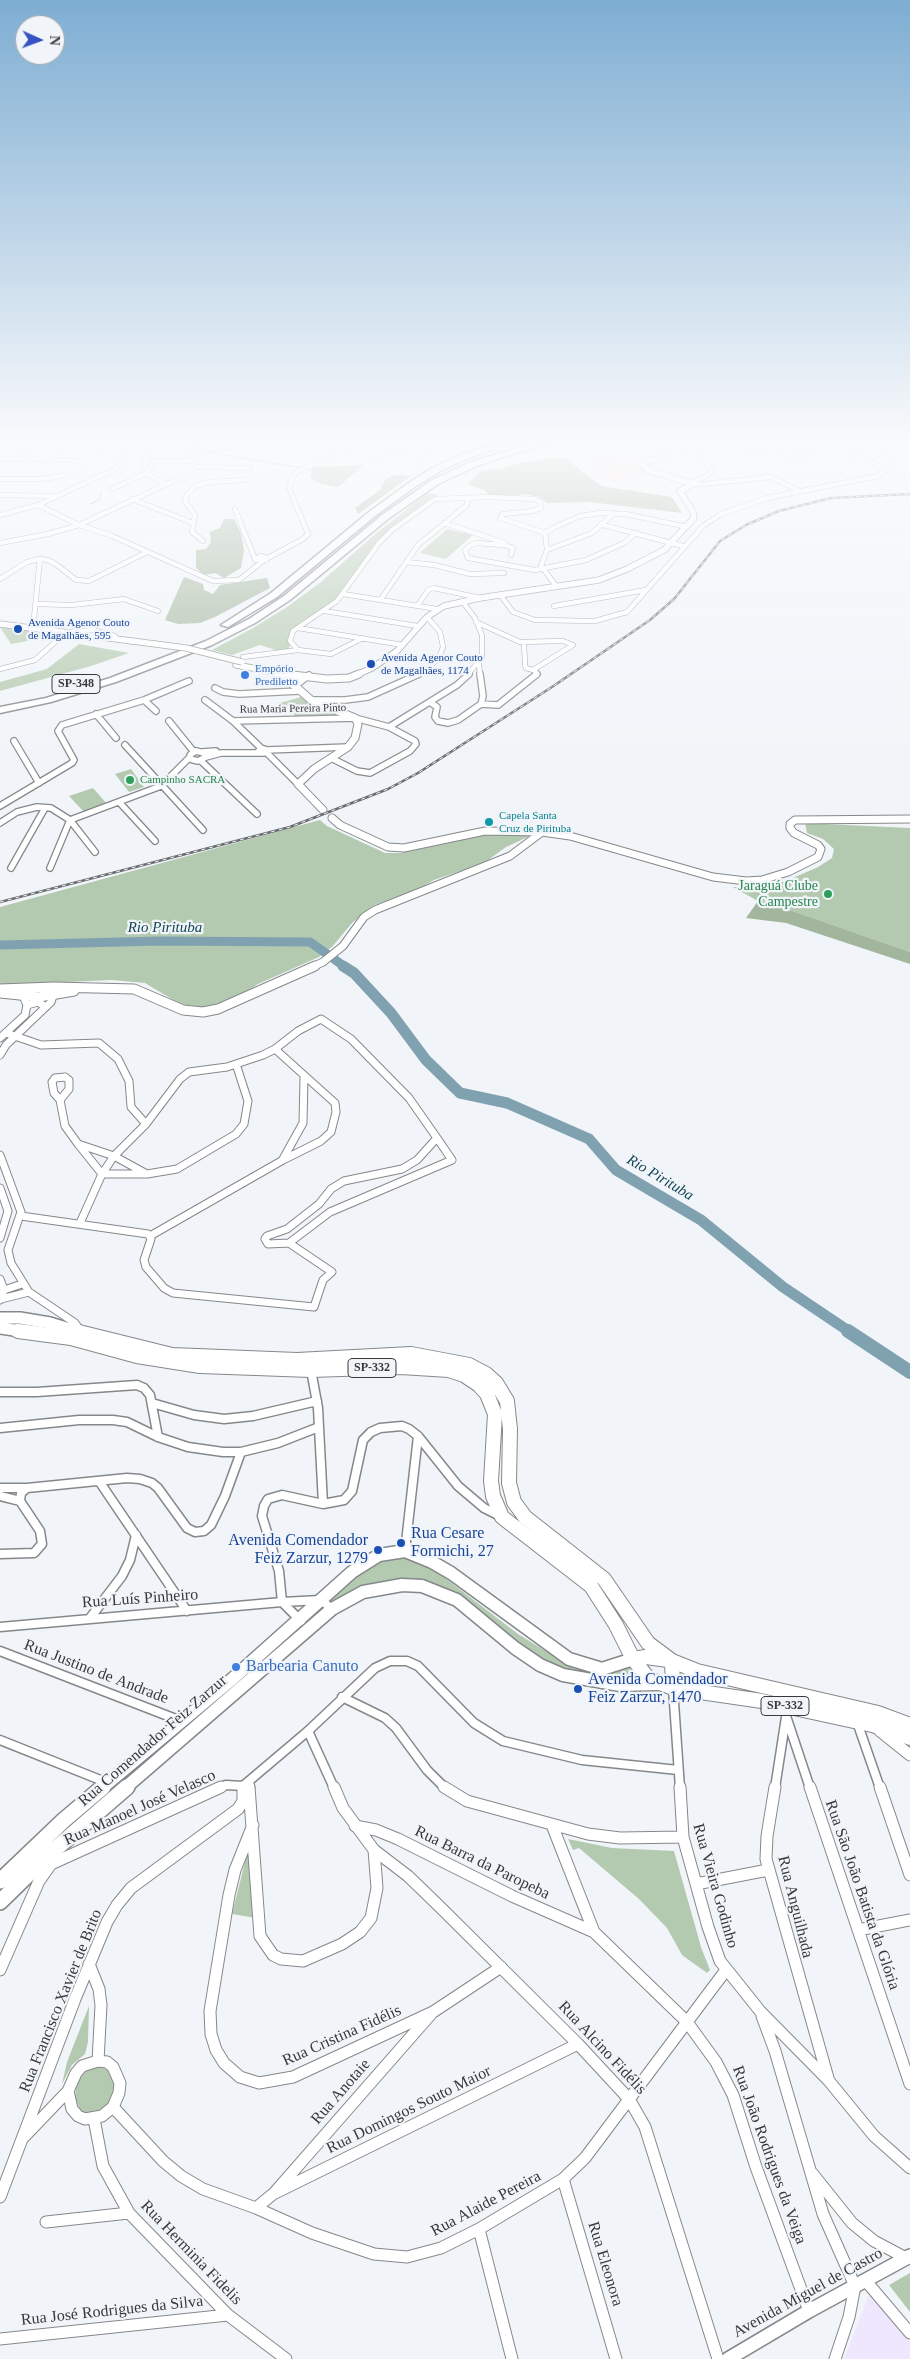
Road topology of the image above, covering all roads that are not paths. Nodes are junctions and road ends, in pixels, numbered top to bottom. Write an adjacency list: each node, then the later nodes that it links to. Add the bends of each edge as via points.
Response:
1 (250, 551): 16 (street)
2 (278, 551): 16 (street)
3 (327, 551): 65 (highway, SP-348, via 274,595 196,640 127,668)
4 (344, 551): 67 (highway, SP-348, via 287,598 252,621 208,643 113,680 48,700)
5 (375, 551): 23 (street)
6 (414, 551): 17 (street)
7 (465, 551): 18 (street, via 468,558 529,570)
8 (511, 551): 14 (street)
9 (546, 551): 18 (street, via 541,563)
10 (606, 551): 18 (street, via 586,560)
11 (661, 551): 21 (street, via 599,580)
12 (679, 551): 22 (street)
13 (147, 552): 15 (street, via 89,581 76,580 57,565); 16 (street, via 216,582 239,580 256,568)
14 (511, 555)
15 (40, 559): 20 (street, via 27,562); 28 (street)
16 (261, 559)
17 (406, 562): 19 (street, via 470,574); 26 (street)
18 (543, 569): 21 (street)
19 (504, 573)
20 (0, 579)
21 (557, 588): 24 (street)
22 (646, 590): 24 (street, via 628,612 595,621 528,619 510,609); 30 (street)
23 (343, 594): 26 (street); 33 (street)
24 (501, 596): 25 (street)
25 (480, 598): 27 (street); 29 (street, via 434,588 428,590)
26 (381, 599): 29 (street)
27 (462, 601): 31 (street); 35 (street)
28 (37, 604): 32 (street, via 72,605 124,599); 38 (street)
29 (418, 605): 31 (street)
30 (554, 606)
31 (437, 609): 34 (street)
32 (158, 611)
33 (325, 611): 37 (street); 39 (street)
34 (426, 617): 37 (street); 63 (street, via 440,632 443,647 427,670 368,696)
35 (476, 622): 41 (street); 42 (street)
36 (0, 624): 38 (street)
37 (417, 626): 49 (street)
38 (33, 628): 43 (street)
39 (298, 628): 46 (street); 50 (street, via 290,638)
40 (92, 630): 43 (street); 44 (street); 45 (street)
41 (481, 631): 42 (street); 52 (street, via 482,658)
42 (496, 631): 48 (street)
43 (63, 633): 44 (street); 47 (street); 53 (street, via 35,660)
44 (85, 636): 47 (street)
45 (114, 636)
46 (363, 638): 49 (street); 50 (street, via 335,654)
47 (131, 642): 51 (street, bridge)
48 (524, 642): 54 (street, via 526,668); 54 (street, via 563,641 573,645)
49 (403, 645): 55 (street)
50 (298, 650): 51 (street)
51 (240, 661): 56 (street)
52 (479, 664): 64 (street, via 457,685); 66 (street)
53 (0, 669)
54 (535, 670): 66 (street, via 537,674 498,705)
55 (364, 672): 57 (street, via 342,678)
56 (277, 673): 57 (street); 60 (street)
57 (308, 676): 60 (street)
58 (189, 681): 61 (street)
59 (215, 688): 60 (street, via 239,694)
60 (297, 688): 63 (street)
61 (144, 700): 68 (street); 69 (street)
62 (205, 700): 72 (street)
63 (311, 700): 70 (street)
64 (430, 702): 66 (street, via 436,706 438,721 448,723); 73 (street)
65 (0, 703)
66 (481, 704)
67 (0, 710)
68 (156, 711)
69 (96, 714): 74 (street); 84 (street, via 59,728 59,735 74,760)
70 (355, 718): 72 (street, Rua Maria Pereira Pinto); 73 (street, Rua Maria Pereira Pinto); 77 (street, via 358,729)
71 (169, 721): 80 (street)
72 (233, 721): 78 (street)
73 (389, 728): 83 (street, Rua Maria Pereira Pinto, via 415,741 415,748 370,773)
74 (116, 738)
75 (14, 740): 84 (street)
76 (125, 745): 86 (street)
77 (348, 747): 79 (street); 83 (street)
78 (259, 750): 79 (street); 81 (street)
79 (266, 751): 85 (street)
80 (194, 752): 81 (street); 82 (street)
81 (203, 756): 82 (street); 91 (street)
82 (189, 758): 86 (street)
83 (331, 758): 85 (street)
84 (39, 783): 88 (street)
85 (298, 784): 90 (street)
86 (160, 786): 87 (street); 96 (street)
87 (120, 803): 94 (street); 98 (street)
88 (0, 806)
89 (45, 808): 94 (street, via 56,810); 95 (street, via 17,812); 100 (street)
90 (323, 810)
91 (257, 814)
92 (332, 818): 97 (street, via 362,836 394,848 485,831)
93 (910, 819): 97 (street, via 795,820 790,828 818,845 821,849 818,857 788,872 746,881 713,877 580,839)
94 (70, 820): 99 (street); 101 (street)
95 (0, 822)
96 (203, 830)
97 (542, 832): 102 (street, via 510,856 375,910 364,917 343,946)
98 (156, 841)
99 (95, 852)
100 (11, 868)
101 (50, 868)
102 (323, 962): 105 (street, via 218,1009 203,1012 183,1010 134,990)
103 (34, 987): 104 (street); 106 (street); 108 (street)
104 (45, 987): 105 (street); 107 (street)
105 (83, 989): 107 (street)
106 (0, 991): 108 (street)
107 (55, 994): 108 (street); 110 (street)
108 (23, 996): 109 (street)
109 (28, 1005): 110 (street, via 38,1002); 111 (street, via 25,1015)
110 (46, 1007): 112 (street)
111 (6, 1033): 112 (street); 113 (street)
112 (14, 1037): 115 (street); 119 (street, via 41,1044 99,1043 118,1060 129,1081 131,1107)
113 (0, 1038)
114 (275, 1049): 116 (street); 117 (street); 120 (street, via 320,1019 351,1039 409,1098)
115 (0, 1055)
116 (236, 1064): 119 (street, via 189,1072); 127 (street, via 248,1101 244,1124 236,1134 177,1169)
117 (304, 1077): 124 (street, via 303,1123); 124 (street, via 335,1103 331,1132 321,1141)
118 (60, 1100): 121 (street, via 65,1126)
119 (146, 1124): 123 (street)
120 (437, 1138): 125 (street, via 417,1160); 128 (street, via 452,1160)
121 (78, 1144): 123 (street); 126 (street)
122 (0, 1155): 132 (street)
123 (114, 1156): 126 (street); 127 (street)
124 (283, 1160): 134 (street)
125 (388, 1173): 128 (street); 130 (street, via 344,1181 331,1188)
126 (102, 1174): 127 (street); 133 (street)
127 (147, 1174)
128 (396, 1183): 131 (street)
129 (0, 1188): 135 (street, via 8,1211)
130 (319, 1204): 131 (street); 136 (street, via 287,1229 265,1239 268,1244)
131 (330, 1212): 136 (street)
132 (21, 1216): 133 (street); 138 (street, via 8,1250)
133 (80, 1222): 134 (street)
134 (150, 1236): 136 (street, via 144,1260 146,1267 164,1288 173,1293 314,1306 323,1280 332,1272)
135 (0, 1238)
136 (290, 1243)
137 (0, 1279): 139 (street)
138 (22, 1284): 139 (street); 140 (street)
139 (4, 1290): 141 (street)
140 (28, 1292): 141 (street); 144 (street, via 76,1323)
141 (0, 1299)
142 (0, 1318): 144 (main road, SP-332, via 50,1323)
143 (0, 1328): 145 (main road, SP-332, via 71,1338 176,1363)
144 (82, 1333): 173 (main road, SP-332, via 172,1355 297,1360 411,1354 470,1365 496,1383 507,1401 509,1483 514,1502 525,1517 604,1578 648,1642)
145 (311, 1370): 147 (street); 160 (main road, SP-332, via 401,1367 450,1370 479,1385 487,1394 495,1414 491,1481)
146 (0, 1392): 148 (street, via 137,1385 150,1394)
147 (317, 1401): 148 (street, via 224,1420); 149 (street)
148 (152, 1403): 152 (street)
149 (319, 1427): 153 (street, via 286,1441); 159 (street)
150 (0, 1428): 152 (street, via 113,1420 127,1422)
151 (418, 1436): 159 (street, via 402,1426 389,1425 371,1432 363,1440 352,1492 344,1500); 160 (street, via 458,1486 484,1508); 162 (street)
152 (158, 1437): 153 (street, via 188,1447)
153 (241, 1452): 154 (street, via 225,1496 211,1525 204,1531 195,1532 187,1528 152,1483 127,1478)
154 (99, 1481): 156 (street); 161 (street)
155 (0, 1488): 156 (street)
156 (28, 1488): 158 (street, via 21,1493)
157 (0, 1496): 158 (street)
158 (20, 1501): 163 (street, via 40,1531 42,1544 34,1553)
159 (323, 1504): 165 (street, via 282,1495 268,1499 264,1506 262,1516 279,1572)
160 (502, 1517): 172 (main road, SP-332, via 591,1586 616,1625)
161 (136, 1536): 167 (street); 168 (street, via 122,1576)
162 (404, 1551): 164 (main road, Rua Comendador Feiz Zarzur, via 373,1557); 174 (main road, via 450,1573 569,1660)
163 (0, 1554)
164 (321, 1600): 165 (street, Rua Luís Pinheiro); 166 (street); 169 (main road, Rua Comendador Feiz Zarzur)
165 (282, 1602): 167 (street, Rua Luís Pinheiro); 169 (street)
166 (332, 1609): 169 (main road, Rua Comendador Feiz Zarzur); 175 (main road, Rua Comendador Feiz Zarzur, via 363,1592 382,1587 422,1586 457,1600 540,1665 563,1675)
167 (187, 1611): 168 (street, Rua Luís Pinheiro)
168 (90, 1618): 170 (street, Rua Luís Pinheiro)
169 (304, 1625): 180 (main road, Rua Comendador Feiz Zarzur); 195 (main road, Rua Comendador Feiz Zarzur)
170 (0, 1627)
171 (0, 1651): 180 (street, Rua Justino de Andrade)
172 (632, 1659): 173 (main road, via 658,1657); 174 (main road, via 611,1668); 176 (main road, SP-332, via 645,1676)
173 (672, 1661): 177 (main road); 182 (main road, SP-332, via 697,1671 878,1713)
174 (596, 1668): 175 (main road)
175 (596, 1682): 176 (main road, Rua Comendador Feiz Zarzur, via 641,1686)
176 (658, 1684): 177 (main road, SP-332)
177 (674, 1688): 179 (main road, SP-332, via 762,1701); 187 (street, Rua Vieira Godinho)
178 (342, 1697): 183 (street); 187 (street, via 375,1668 390,1661 407,1661 427,1673 474,1723 503,1741 582,1760); 191 (street, via 385,1718 448,1791 467,1801)
179 (786, 1711): 181 (main road, SP-332); 196 (street, Rua Anguilhada, via 767,1836); 202 (street, Rua São João Batista da Glória)
180 (181, 1721): 188 (main road, Rua Comendador Feiz Zarzur)
181 (865, 1724): 184 (main road, SP-332); 186 (street); 197 (street)
182 (910, 1725)
183 (308, 1731): 189 (street); 192 (street, Rua Alcino Fidélis, via 343,1808)
184 (910, 1738)
185 (0, 1740): 188 (street)
186 (910, 1755)
187 (678, 1770): 193 (street, Rua Vieira Godinho)
188 (108, 1783): 198 (main road, Rua Comendador Feiz Zarzur)
189 (246, 1783): 190 (street); 195 (street, Rua Manoel José Velasco, via 226,1785); 204 (street, Rua Francisco Xavier de Brito, via 243,1801 228,1818 131,1888 107,1922)
190 (253, 1824): 194 (street, via 260,1936 273,1955 286,1960 303,1961 342,1944 360,1932 372,1918 377,1888); 209 (street, Rua Cristina Fidélis, via 235,1870 227,1904 210,2011 211,2034 224,2063 240,2077 260,2083 293,2077)
191 (552, 1825): 193 (street, via 620,1838); 203 (street, Rua João Rodrigues da Veiga)
192 (355, 1826): 194 (street, Rua Alcino Fidélis); 203 (street, Rua Barra da Paropeba, via 398,1839 512,1896)
193 (683, 1837): 199 (street, Rua Vieira Godinho)
194 (374, 1850): 205 (street, Rua Alcino Fidélis, via 408,1876)
195 (48, 1861): 200 (main road, Rua Comendador Feiz Zarzur); 206 (street)
196 (768, 1870): 199 (street); 213 (street, Rua Anguilhada)
197 (910, 1875)
198 (0, 1881)
199 (696, 1884): 207 (street, Rua Vieira Godinho, via 708,1927)
200 (0, 1902)
201 (910, 1920): 202 (street)
202 (858, 1930): 214 (street, Rua São João Batista da Glória)
203 (594, 1932): 210 (street, Rua João Rodrigues da Veiga)
204 (89, 1964): 212 (street, via 99,1990); 219 (street, Rua Francisco Xavier de Brito)
205 (501, 1967): 209 (street, Rua Cristina Fidélis); 211 (street, Rua Alcino Fidélis)
206 (0, 1970)
207 (726, 1970): 208 (street, Rua Vieira Godinho); 210 (street, Rua Alaide Pereira)
208 (760, 2011): 213 (street, Rua Vieira Godinho); 221 (street)
209 (433, 2012): 223 (street, Rua Anotaie)
210 (687, 2022): 216 (street, Rua Alaide Pereira); 231 (street, Rua João Rodrigues da Veiga, via 716,2062 733,2095)
211 (578, 2044): 216 (street, Rua Alcino Fidélis); 223 (street, Rua Domingos Souto Maior)
212 (98, 2061): 215 (street, via 82,2066); 217 (street, via 106,2062 118,2074 119,2093)
213 (829, 2081): 220 (street, Rua Vieira Godinho, via 874,2136)
214 (910, 2084)
215 (68, 2091): 218 (street, via 72,2109 78,2116); 219 (street)
216 (629, 2099): 222 (street, Rua Alaide Pereira, via 585,2158); 238 (street, Rua Alcino Fidélis, via 645,2127)
217 (113, 2107): 218 (street); 225 (street, Rua Alaide Pereira, via 181,2176 203,2189)
218 (94, 2119): 226 (street, Rua Herminia Fidelis, via 103,2166)
219 (21, 2140): 224 (street, Rua Francisco Xavier de Brito)
220 (910, 2168)
221 (811, 2170): 229 (street, via 852,2223 874,2241); 230 (street, via 823,2214)
222 (563, 2179): 228 (street, Rua Alaide Pereira); 237 (street, Rua Eleonora)
223 (274, 2194): 225 (street, Rua Domingos Souto Maior)
224 (0, 2197)
225 (256, 2208): 228 (street, Rua Alaide Pereira, via 341,2244 392,2256 406,2257 441,2248)
226 (128, 2213): 227 (street); 232 (street, Rua Herminia Fidelis)
227 (46, 2222)
228 (479, 2229): 236 (street)
229 (908, 2257): 230 (street, Avenida Miguel de Castro)
230 (860, 2283): 231 (street, Avenida Miguel de Castro); 233 (street); 240 (street)
231 (809, 2311): 239 (street, Avenida Miguel de Castro)
232 (228, 2316): 234 (street, Rua José Rodrigues da Silva); 235 (street, Rua Herminia Fidelis)
233 (910, 2333)
234 (0, 2339)
235 (286, 2359)
236 (512, 2359)
237 (616, 2359)
238 (718, 2359)
239 (728, 2359)
240 (835, 2359)

